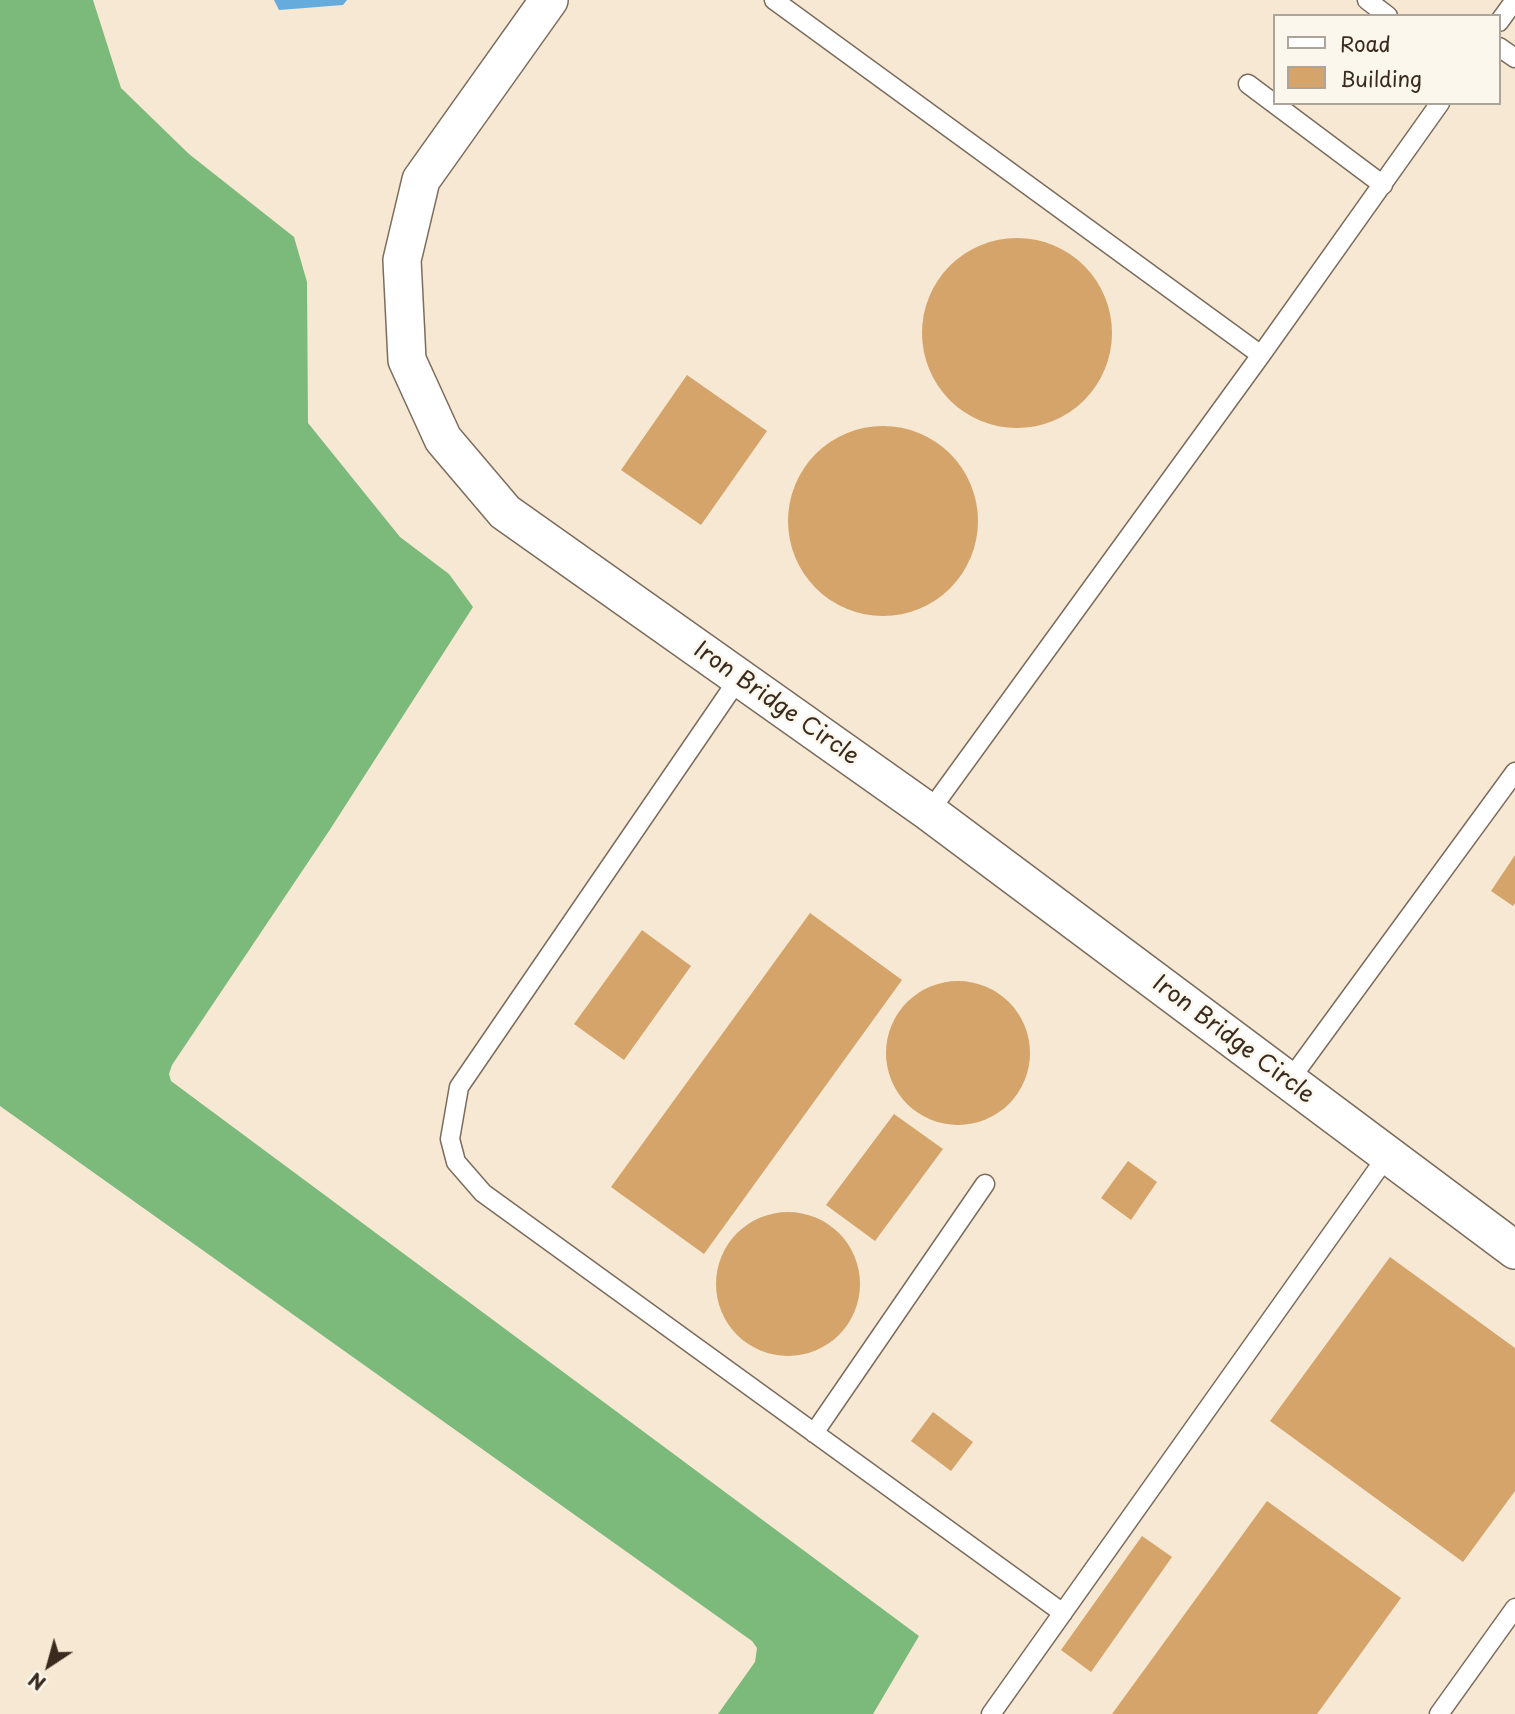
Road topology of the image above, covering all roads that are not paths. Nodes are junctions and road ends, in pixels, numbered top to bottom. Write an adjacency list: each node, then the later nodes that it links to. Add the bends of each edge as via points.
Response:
1 (549, 0): 13 (street, Iron Bridge Circle, via 421,180 402,260 407,360 443,439 505,512)
2 (774, 0): 12 (lane)
3 (1367, 0): 5 (lane)
4 (1515, 0): 6 (lane)
5 (1385, 14)
6 (1501, 19)
7 (1248, 84): 8 (lane)
8 (1274, 103)
9 (1276, 105): 11 (lane)
10 (1439, 105): 11 (lane)
11 (1383, 185): 12 (lane)
12 (1261, 355): 15 (lane)
13 (739, 678): 15 (street, Iron Bridge Circle); 20 (lane, via 459,1087 450,1139 456,1162 483,1194)
14 (1515, 772): 16 (lane)
15 (929, 811): 16 (street, Iron Bridge Circle)
16 (1289, 1082): 17 (street, Iron Bridge Circle)
17 (1387, 1156): 19 (street, Iron Bridge Circle); 22 (lane)
18 (985, 1184): 20 (lane)
19 (1515, 1250)
20 (814, 1433): 22 (lane)
21 (1515, 1608): 24 (lane)
22 (1063, 1613): 23 (lane)
23 (991, 1714)
24 (1439, 1714)

